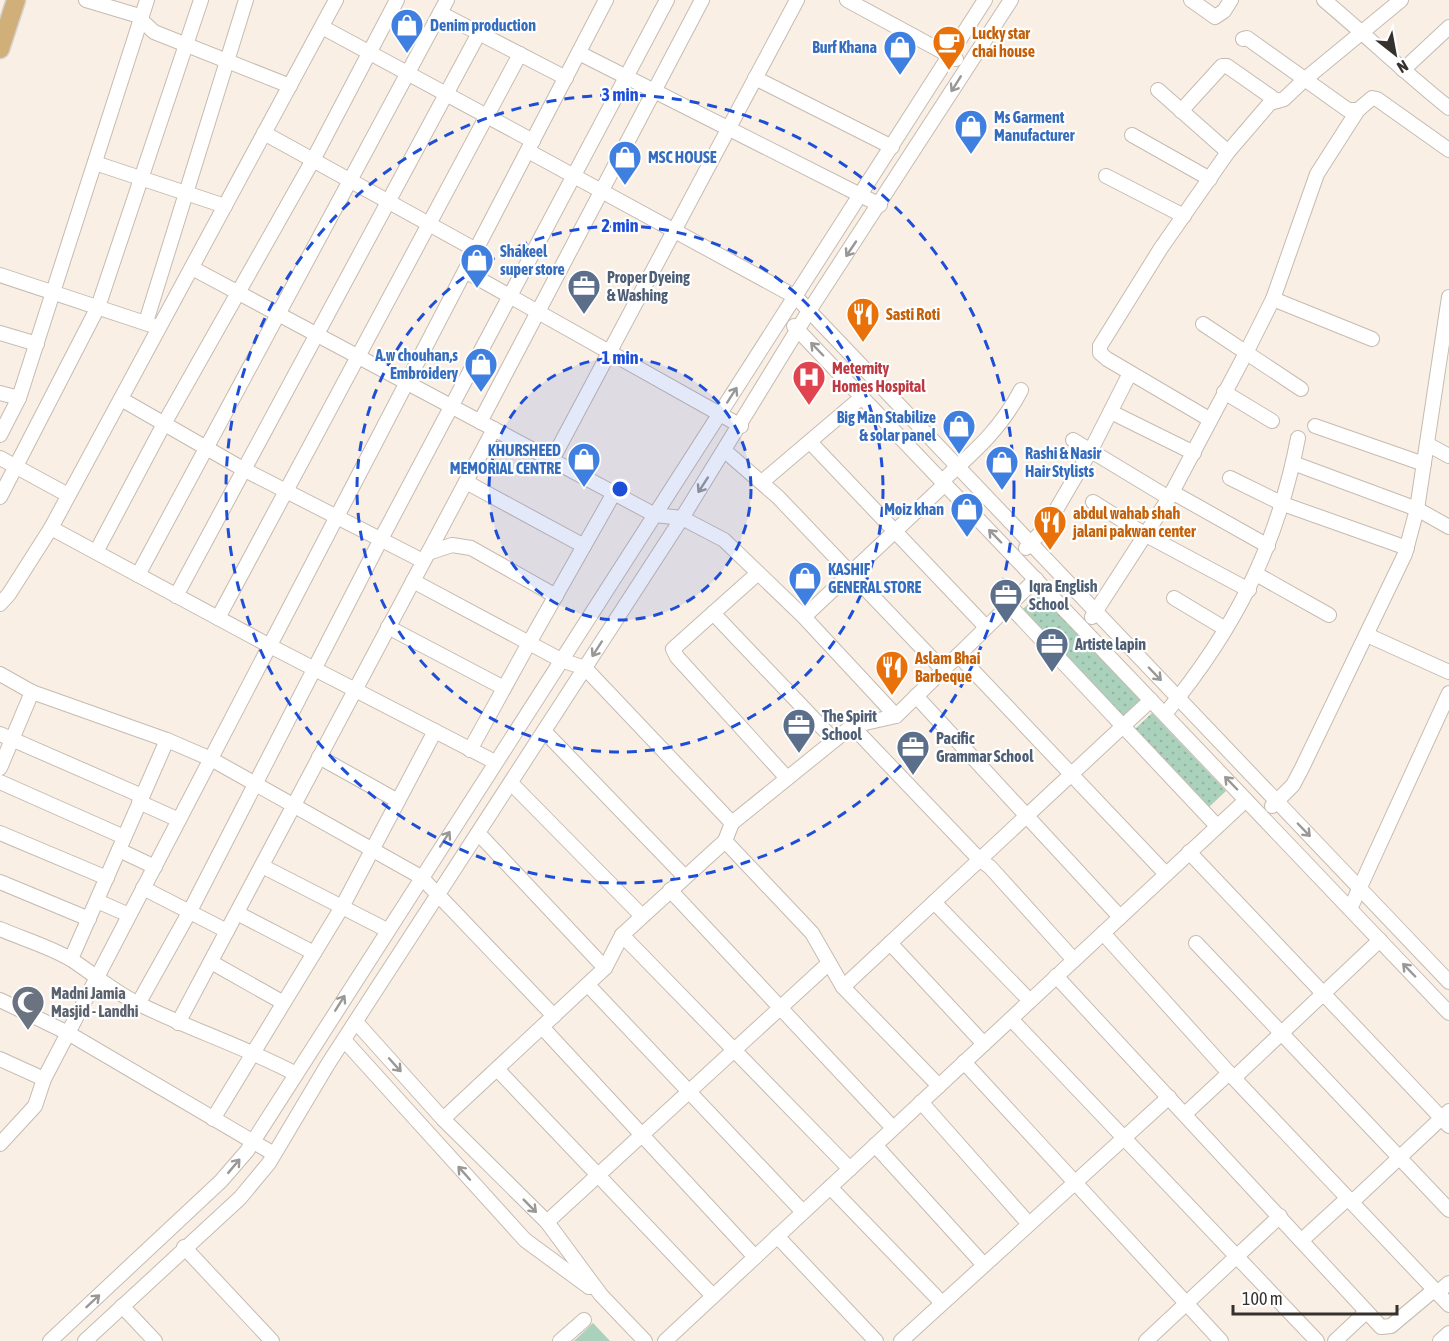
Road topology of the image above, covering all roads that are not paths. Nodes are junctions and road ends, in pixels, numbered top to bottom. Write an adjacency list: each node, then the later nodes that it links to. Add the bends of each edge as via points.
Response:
1 (16, 0): 28 (main road)
2 (86, 0): 21 (street, via 136,15)
3 (147, 0): 21 (street)
4 (201, 0): 27 (street)
5 (246, 0): 33 (street)
6 (336, 0): 22 (street)
7 (397, 0): 29 (street)
8 (447, 0): 20 (street)
9 (667, 0): 37 (street)
10 (702, 0): 44 (street)
11 (796, 0): 39 (street)
12 (847, 0): 32 (street)
13 (985, 0): 32 (street)
14 (1011, 0): 34 (street)
15 (1191, 0): 16 (street, via 1215,17 1224,12)
16 (1231, 0)
17 (1324, 0): 24 (street)
18 (1401, 0): 24 (street)
19 (602, 1): 30 (street)
20 (440, 13): 25 (street); 36 (street)
21 (140, 22): 27 (street); 58 (street)
22 (322, 27): 29 (street); 41 (street)
23 (1449, 27): 35 (street)
24 (1362, 31): 35 (street); 40 (street)
25 (479, 33): 31 (street); 43 (street)
26 (1243, 39): 40 (street, via 1247,38)
27 (186, 45): 33 (street); 60 (street)
28 (0, 49)
29 (369, 52): 36 (street); 57 (street)
30 (579, 53): 37 (street); 38 (street)
31 (520, 54): 38 (street); 49 (street)
32 (950, 56): 34 (street); 54 (street)
33 (226, 61): 41 (street); 64 (street)
34 (968, 66): 68 (street, one-way to 68)
35 (1402, 70): 46 (street)
36 (408, 72): 43 (street); 63 (street)
37 (626, 77): 44 (street); 61 (street)
38 (566, 78): 53 (street)
39 (755, 78): 50 (street); 54 (street)
40 (1304, 80): 45 (street); 47 (street, via 1348,110)
41 (290, 86): 51 (street)
42 (1158, 90): 48 (street)
43 (446, 92): 49 (street); 67 (street)
44 (654, 92): 50 (street); 65 (street)
45 (1277, 101): 48 (street, via 1222,66); 56 (street, via 1270,103)
46 (1449, 108)
47 (1358, 110): 55 (street, via 1372,98 1377,99); 82 (street, via 1317,174)
48 (1181, 111): 56 (street)
49 (488, 117): 53 (street); 71 (street)
50 (729, 130): 66 (street); 72 (street)
51 (264, 133): 57 (street); 69 (street)
52 (1132, 135): 62 (street)
53 (530, 146): 61 (street); 73 (street)
54 (892, 147): 66 (street)
55 (1449, 150)
56 (1228, 152): 62 (street)
57 (313, 160): 63 (street); 78 (street)
58 (95, 163): 60 (street); 77 (street)
59 (1106, 176): 70 (street)
60 (141, 177): 64 (street); 83 (street)
61 (574, 177): 65 (street); 79 (street)
62 (1210, 178): 70 (street)
63 (350, 180): 67 (street); 86 (street)
64 (186, 192): 69 (street); 89 (street)
65 (602, 192): 72 (street); 85 (street)
66 (861, 195): 68 (street); 80 (street)
67 (388, 201): 71 (street); 92 (street)
68 (880, 205): 84 (street, one-way to 84)
69 (225, 206): 74 (street)
70 (1184, 216): 98 (street, via 1100,346 1100,353)
71 (429, 224): 73 (street); 97 (street)
72 (674, 231): 80 (street); 96 (street)
73 (476, 250): 75 (street)
74 (192, 268): 78 (street); 89 (street)
75 (465, 271): 79 (street); 99 (street)
76 (0, 275): 77 (street)
77 (53, 292): 83 (street); 94 (street)
78 (237, 294): 86 (street); 112 (street)
79 (511, 297): 85 (street); 107 (street)
80 (796, 297): 84 (street); 87 (street)
81 (1449, 297): 121 (street)
82 (1273, 299): 93 (street); 95 (street)
83 (98, 307): 89 (street); 131 (street)
84 (809, 311): 90 (street); 132 (street)
85 (539, 314): 96 (street); 113 (street)
86 (279, 315): 92 (street); 122 (street)
87 (783, 316): 90 (street); 109 (street, one-way to 87)
88 (1203, 324): 95 (street)
89 (152, 325): 106 (street)
90 (799, 330): 104 (street, one-way to 90); 114 (street)
91 (0, 333): 94 (street)
92 (316, 335): 97 (street); 133 (street)
93 (1372, 339)
94 (37, 344): 105 (street)
95 (1246, 352): 100 (street); 102 (street)
96 (610, 353): 109 (street); 128 (street)
97 (358, 356): 99 (street); 138 (street)
98 (1130, 373): 108 (street); 110 (street)
99 (407, 382): 107 (street); 147 (street)
100 (1301, 389)
101 (1021, 390): 132 (street, via 1003,422)
102 (1224, 392): 110 (street); 111 (street)
103 (0, 393): 105 (street)
104 (862, 397): 120 (street); 137 (street)
105 (19, 398): 117 (street)
106 (121, 399): 112 (street); 140 (street)
107 (453, 406): 113 (street); 153 (street)
108 (1111, 412): 123 (street); 125 (street)
109 (720, 415): 114 (street); 146 (street)
110 (1209, 419): 125 (street)
111 (1272, 421)
112 (165, 422): 122 (street); 158 (street)
113 (480, 422): 116 (street)
114 (741, 426): 124 (street)
115 (1315, 426): 130 (street)
116 (494, 429): 128 (street); 135 (street)
117 (0, 435)
118 (1298, 438): 129 (street)
119 (1073, 440): 123 (street)
120 (810, 442): 136 (street); 151 (street)
121 (1427, 444): 126 (street); 130 (street)
122 (206, 448): 133 (street); 164 (street)
123 (1091, 450): 141 (street); 154 (street, via 1046,527)
124 (725, 451): 136 (street); 148 (street, one-way to 148)
125 (1194, 453): 141 (street)
126 (1449, 456)
127 (0, 458): 131 (street)
128 (552, 460): 139 (street)
129 (1293, 463): 144 (street); 145 (street)
130 (1424, 464): 145 (street)
131 (16, 466): 140 (street); 142 (street)
132 (957, 467): 137 (street); 154 (street)
133 (243, 469): 138 (street); 168 (street)
134 (1230, 478): 144 (street)
135 (466, 482): 155 (street); 159 (street)
136 (762, 482): 162 (street)
137 (944, 482): 151 (street); 160 (street, one-way to 137)
138 (286, 490): 147 (street); 177 (street)
139 (614, 493): 146 (street); 155 (street)
140 (68, 495): 150 (street)
141 (1171, 495): 152 (street); 156 (street)
142 (0, 496)
143 (1093, 502): 152 (street)
144 (1283, 504): 156 (street); 157 (street)
145 (1417, 509): 149 (street); 157 (street)
146 (655, 515): 148 (street); 186 (street)
147 (337, 517): 153 (street); 184 (street)
148 (682, 518): 161 (street, via 724,540); 188 (street, one-way to 188)
149 (1449, 527)
150 (51, 528): 158 (street); 171 (street)
151 (894, 531): 162 (street); 179 (street)
152 (1146, 535): 167 (street); 174 (street)
153 (381, 539): 159 (street); 187 (street)
154 (1030, 543): 160 (street); 174 (street)
155 (584, 546): 169 (street)
156 (1268, 546): 163 (street)
157 (1407, 548): 182 (street)
158 (96, 552): 164 (street)
159 (426, 557): 166 (street); 169 (street, via 452,545 471,548)
160 (1017, 559): 165 (street)
161 (758, 573): 173 (street); 176 (street)
162 (851, 573): 176 (street); 189 (street)
163 (1256, 574): 167 (street); 175 (street)
164 (138, 575): 168 (street)
165 (1036, 579): 172 (street); 180 (street)
166 (413, 580): 178 (street); 183 (street)
167 (1249, 591): 181 (street)
168 (176, 596): 177 (street)
169 (556, 596): 183 (street)
170 (1174, 598): 181 (street)
171 (0, 604)
172 (1009, 604): 179 (street); 201 (street)
173 (713, 613): 207 (street); 214 (street, via 673,649)
174 (1097, 613): 180 (street); 197 (street, one-way to 197)
175 (1329, 615)
176 (804, 617): 200 (street)
177 (218, 618): 184 (street)
178 (388, 627): 192 (street); 193 (street)
179 (986, 627): 185 (street)
180 (1082, 628): 198 (street)
181 (1224, 628): 197 (street)
182 (1366, 635): 190 (street); 221 (street, via 1293,785)
183 (529, 643): 186 (street); 193 (street)
184 (270, 646): 187 (street); 210 (street)
185 (958, 655): 189 (street); 213 (street)
186 (561, 660): 188 (street); 211 (street)
187 (314, 667): 192 (street); 217 (street)
188 (585, 668): 204 (street); 226 (street)
189 (943, 670): 196 (street)
190 (1449, 672)
191 (0, 674): 194 (street)
192 (356, 688): 203 (street); 209 (street)
193 (504, 688): 208 (street)
194 (32, 692): 205 (street); 206 (street)
195 (1449, 693): 243 (street)
196 (916, 696): 200 (street); 223 (street)
197 (1178, 698): 199 (street); 221 (street)
198 (1151, 700): 199 (street); 201 (street)
199 (1165, 714): 219 (street, one-way to 199)
200 (897, 716): 202 (street)
201 (1124, 725): 213 (street); 227 (street)
202 (852, 726): 207 (street); 234 (street)
203 (435, 731): 208 (street); 220 (street)
204 (544, 731): 216 (street); 239 (street)
205 (6, 736): 212 (street); 218 (street)
206 (166, 740): 210 (street); 218 (street)
207 (834, 740): 214 (street)
208 (470, 750): 211 (street)
209 (319, 757): 220 (street); 222 (street)
210 (211, 759): 217 (street); 225 (street)
211 (495, 762): 238 (street, one-way to 211)
212 (0, 768)
213 (1071, 774): 223 (street); 237 (street)
214 (786, 777): 226 (street)
215 (0, 782): 231 (street)
216 (511, 783): 229 (street); 253 (street)
217 (256, 784): 222 (street); 250 (street)
218 (141, 799): 225 (street); 231 (street)
219 (1246, 800): 224 (street); 227 (street)
220 (398, 801): 232 (street)
221 (1277, 801): 224 (street); 243 (street, one-way to 243)
222 (294, 805): 232 (street); 235 (street)
223 (1026, 816): 234 (street); 254 (street)
224 (1262, 816): 249 (street)
225 (179, 820): 236 (street)
226 (732, 823): 230 (street)
227 (1217, 826): 233 (street)
228 (0, 833): 240 (street)
229 (478, 833): 245 (street); 269 (street)
230 (725, 841): 239 (street); 268 (street, via 812,933)
231 (121, 844): 236 (street); 240 (street)
232 (373, 848): 238 (street); 248 (street)
233 (1190, 852): 237 (street); 275 (street)
234 (980, 860): 247 (street); 266 (street)
235 (262, 866): 248 (street); 251 (street)
236 (155, 867): 242 (street)
237 (1166, 874): 254 (street)
238 (421, 877): 245 (street); 257 (street)
239 (685, 877): 244 (street)
240 (106, 878): 246 (street)
241 (0, 882): 255 (street)
242 (144, 888): 250 (street); 252 (street)
243 (1359, 888): 249 (street); 272 (street)
244 (670, 890): 253 (street); 280 (street)
245 (438, 895): 282 (street); 284 (street)
246 (97, 901): 252 (street); 255 (street)
247 (934, 902): 262 (street); 277 (street)
248 (342, 908): 257 (street); 264 (street)
249 (1350, 909): 261 (street)
250 (190, 910): 258 (street); 279 (street)
251 (237, 913): 258 (street); 264 (street)
252 (129, 915): 271 (street)
253 (642, 916): 260 (street)
254 (1120, 917): 259 (street)
255 (89, 919): 265 (street)
256 (0, 929): 265 (street)
257 (387, 930): 296 (street, one-way to 257)
258 (227, 931): 267 (street)
259 (1103, 933): 266 (street); 297 (street)
260 (622, 934): 269 (street); 291 (street)
261 (1380, 940): 275 (street); 281 (street, one-way to 261)
262 (890, 943): 274 (street); 290 (street)
263 (1196, 943): 288 (street)
264 (314, 953): 278 (street)
265 (71, 959): 271 (street)
266 (1074, 960): 270 (street)
267 (211, 962): 278 (street); 285 (street)
268 (829, 963): 274 (street); 280 (street)
269 (605, 968): 273 (street)
270 (1056, 976): 277 (street); 301 (street)
271 (96, 979): 279 (street); 287 (street)
272 (1449, 982)
273 (588, 985): 282 (street); 300 (street)
274 (843, 987): 299 (street)
275 (1324, 994): 288 (street); 304 (street)
276 (0, 1000): 287 (street)
277 (1030, 1000): 283 (street)
278 (282, 1002): 292 (street)
279 (138, 1004): 285 (street)
280 (780, 1008): 291 (street); 307 (street)
281 (1449, 1012)
282 (554, 1016): 286 (street)
283 (1011, 1019): 290 (street); 310 (street)
284 (356, 1022): 289 (street); 306 (street, one-way to 306)
285 (178, 1023): 292 (street)
286 (542, 1028): 295 (street); 309 (street)
287 (68, 1034): 298 (street); 305 (street)
288 (1281, 1034): 297 (street); 315 (street)
289 (344, 1040): 314 (street); 334 (street, one-way to 289, via 525,1240)
290 (984, 1044): 294 (street)
291 (734, 1050): 300 (street); 316 (street)
292 (253, 1051): 296 (street); 305 (street)
293 (0, 1059): 298 (street)
294 (964, 1062): 299 (street); 318 (street)
295 (497, 1069): 306 (street); 317 (street)
296 (296, 1074): 311 (street)
297 (1232, 1076): 303 (street); 320 (street)
298 (44, 1079): 308 (street, via 34,1106)
299 (939, 1086): 302 (street)
300 (689, 1092): 309 (street); 322 (street)
301 (1169, 1097): 303 (street); 310 (street)
302 (921, 1102): 307 (street); 325 (street)
303 (1185, 1114): 323 (street)
304 (1446, 1118): 315 (street)
305 (213, 1119): 311 (street)
306 (443, 1119): 324 (street, one-way to 324)
307 (893, 1128): 313 (street)
308 (6, 1130): 312 (street)
309 (642, 1135): 317 (street); 329 (street)
310 (1124, 1138): 318 (street); 330 (street)
311 (252, 1142): 314 (street); 343 (street, one-way to 311, via 221,1181)
312 (0, 1144)
313 (875, 1145): 316 (street); 331 (street)
314 (274, 1154): 328 (street, via 240,1198)
315 (1400, 1157): 320 (street); 321 (street)
316 (850, 1168): 319 (street)
317 (598, 1175): 324 (street); 335 (street)
318 (1075, 1182): 325 (street); 336 (street)
319 (830, 1187): 322 (street); 337 (street)
320 (1350, 1200): 327 (street); 333 (street)
321 (1449, 1210)
322 (803, 1212): 326 (street)
323 (1280, 1216): 327 (street); 330 (street)
324 (547, 1222): 334 (street)
325 (1029, 1224): 331 (street)
326 (777, 1236): 329 (street); 350 (street)
327 (1302, 1240): 340 (street)
328 (184, 1247): 339 (street); 346 (street)
329 (755, 1257): 335 (street)
330 (1237, 1257): 336 (street); 354 (street)
331 (984, 1265): 337 (street)
332 (1449, 1283): 333 (street)
333 (1436, 1291): 338 (street); 340 (street, via 1388,1328 1381,1327)
334 (601, 1295): 348 (street)
335 (713, 1296): 349 (street)
336 (1187, 1303): 352 (street); 353 (street)
337 (942, 1304): 351 (street)
338 (1449, 1305)
339 (122, 1306): 344 (street); 345 (street)
340 (1366, 1312): 355 (street)
341 (584, 1320): 347 (street)
342 (1449, 1333): 356 (street)
343 (50, 1341)
344 (85, 1341)
345 (155, 1341)
346 (272, 1341)
347 (560, 1341)
348 (645, 1341)
349 (665, 1341)
350 (876, 1341)
351 (901, 1341)
352 (1146, 1341)
353 (1221, 1341)
354 (1317, 1341)
355 (1335, 1341)
356 (1440, 1341)

